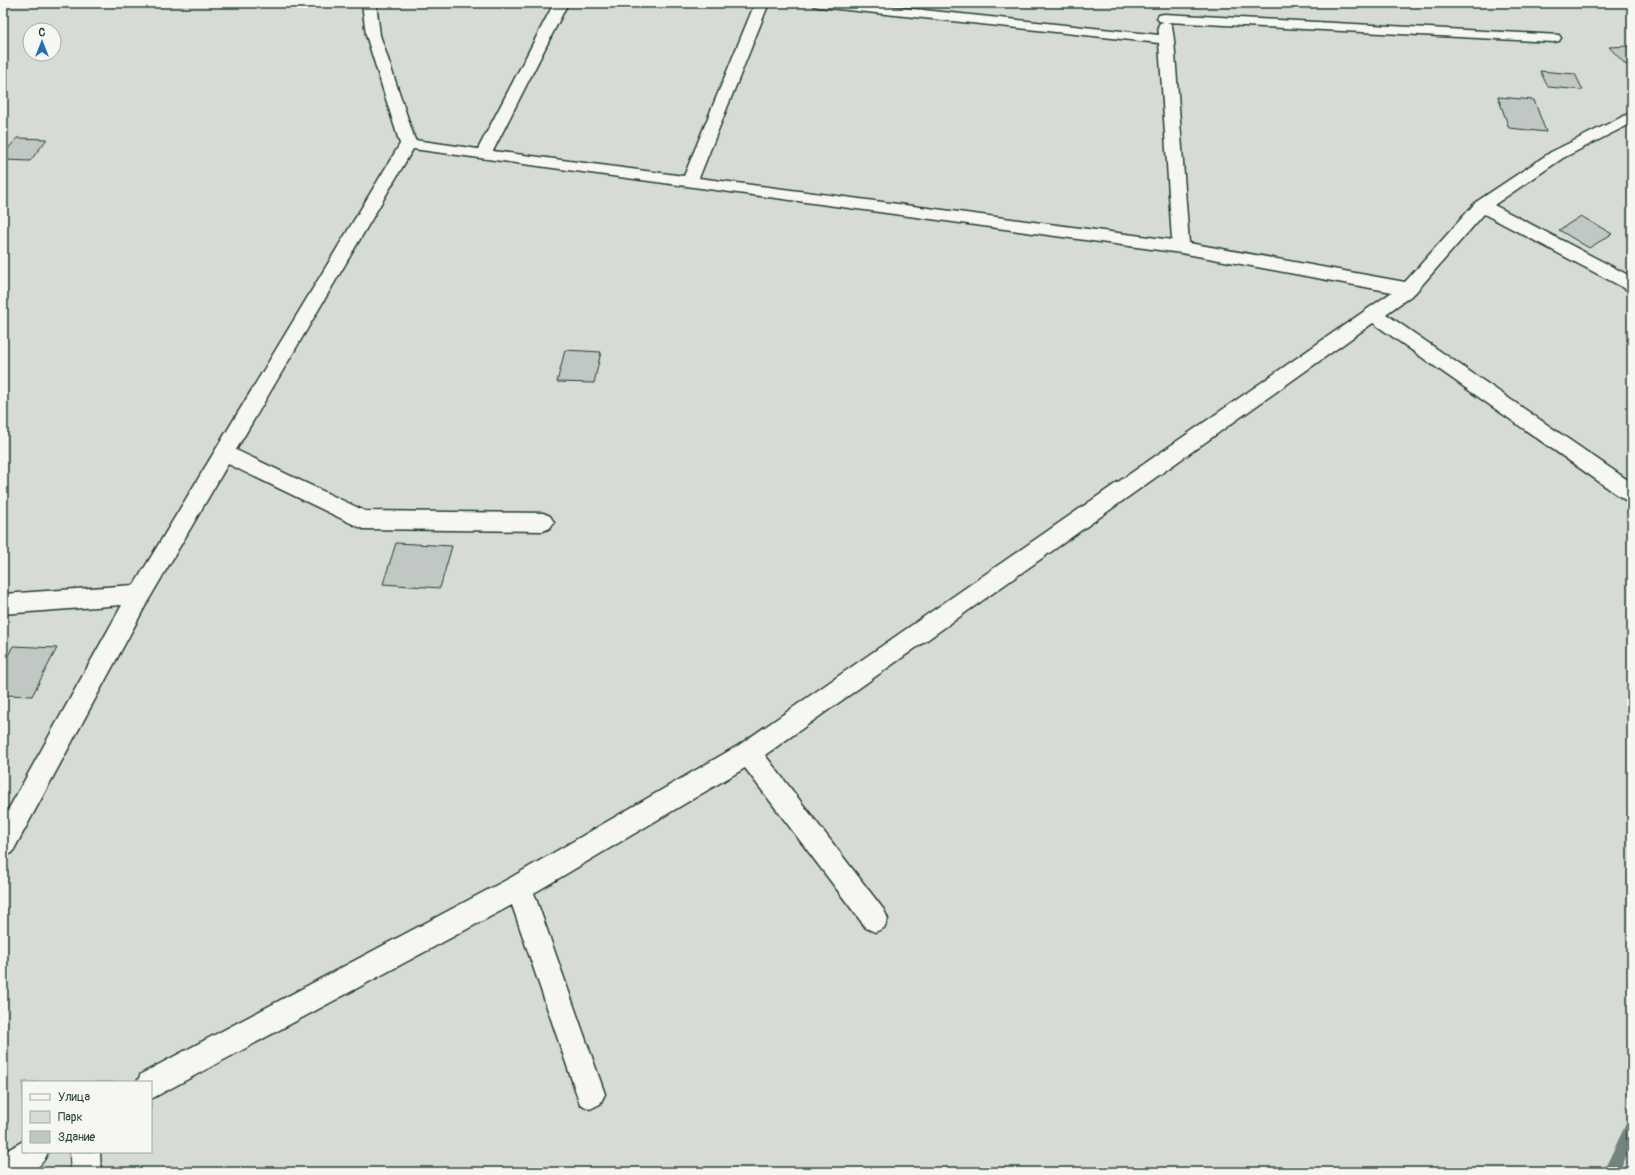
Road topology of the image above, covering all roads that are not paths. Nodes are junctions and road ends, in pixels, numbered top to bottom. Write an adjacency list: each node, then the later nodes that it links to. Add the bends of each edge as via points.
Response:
1 (369, 3): 9 (street, via 373,35)
2 (561, 3): 10 (street)
3 (762, 3): 11 (street)
4 (819, 3): 7 (street)
5 (1164, 10): 6 (street); 7 (street)
6 (1554, 38)
7 (1167, 40): 13 (street)
8 (1628, 123): 12 (street, via 1557,155)
9 (408, 144): 10 (street); 17 (street)
10 (483, 155): 11 (street)
11 (690, 182): 13 (street)
12 (1482, 206): 14 (street); 15 (street)
13 (1181, 247): 15 (street)
14 (1632, 285)
15 (1409, 289): 16 (street)
16 (1373, 314): 18 (street); 22 (street)
17 (223, 452): 19 (street, via 363,520); 20 (street)
18 (1632, 494)
19 (543, 522)
20 (140, 594): 21 (street); 23 (street)
21 (3, 604)
22 (748, 753): 24 (street); 25 (street)
23 (3, 844)
24 (519, 887): 26 (street); 27 (street)
25 (875, 919)
26 (152, 1083)
27 (590, 1094)
28 (31, 1153): 30 (street)
29 (85, 1153): 31 (street)
30 (3, 1171)
31 (86, 1172)

